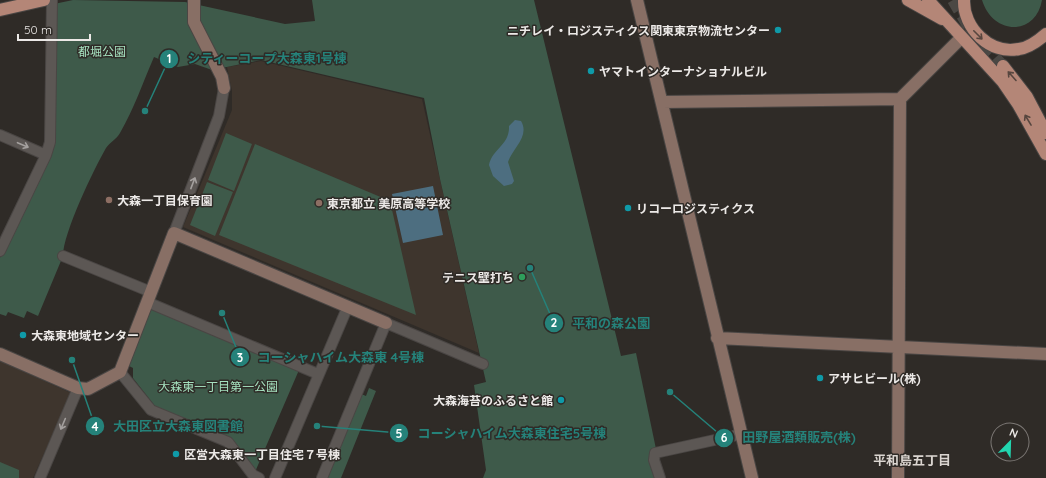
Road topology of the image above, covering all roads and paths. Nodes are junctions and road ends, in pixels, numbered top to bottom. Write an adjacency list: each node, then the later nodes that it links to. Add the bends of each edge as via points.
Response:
1 (44, 0): 8 (main road)
2 (52, 0): 19 (street, via 50,142)
3 (194, 0): 13 (street, via 194,22 222,78)
4 (637, 0): 15 (street)
5 (908, 0): 9 (main road)
6 (928, 0): 9 (main road)
7 (964, 0): 10 (main road, one-way to 10, via 966,16 973,30 990,44 1009,50 1019,49 1029,46)
8 (0, 10)
9 (946, 22): 11 (main road)
10 (1046, 34)
11 (961, 38): 14 (street); 18 (main road, one-way to 11, via 1029,121 1003,82)
12 (1003, 66): 16 (main road, one-way to 12, via 1027,97)
13 (224, 88): 20 (street, one-way to 13, via 219,116)
14 (900, 99): 15 (street); 27 (street)
15 (662, 102): 26 (street)
16 (1046, 133)
17 (0, 135): 19 (street, one-way to 19)
18 (1046, 154)
19 (46, 155): 21 (street)
20 (174, 233): 23 (street); 24 (street)
21 (0, 250)
22 (63, 256): 23 (street)
23 (149, 297): 31 (street); 32 (street)
24 (348, 306): 25 (street); 32 (street)
25 (386, 323): 30 (street); 38 (street)
26 (717, 338): 27 (street); 34 (street)
27 (898, 347): 29 (street); 41 (street)
28 (0, 354): 33 (street)
29 (1046, 354)
30 (483, 364)
31 (120, 372): 33 (street, via 88,389); 36 (street, via 151,410 228,442 253,475)
32 (318, 374): 37 (street)
33 (78, 388): 35 (street, one-way to 35)
34 (742, 434): 39 (street, via 655,453 654,460); 40 (street)
35 (40, 478)
36 (259, 478)
37 (275, 478)
38 (322, 478)
39 (660, 478)
40 (752, 478)
41 (898, 478)

